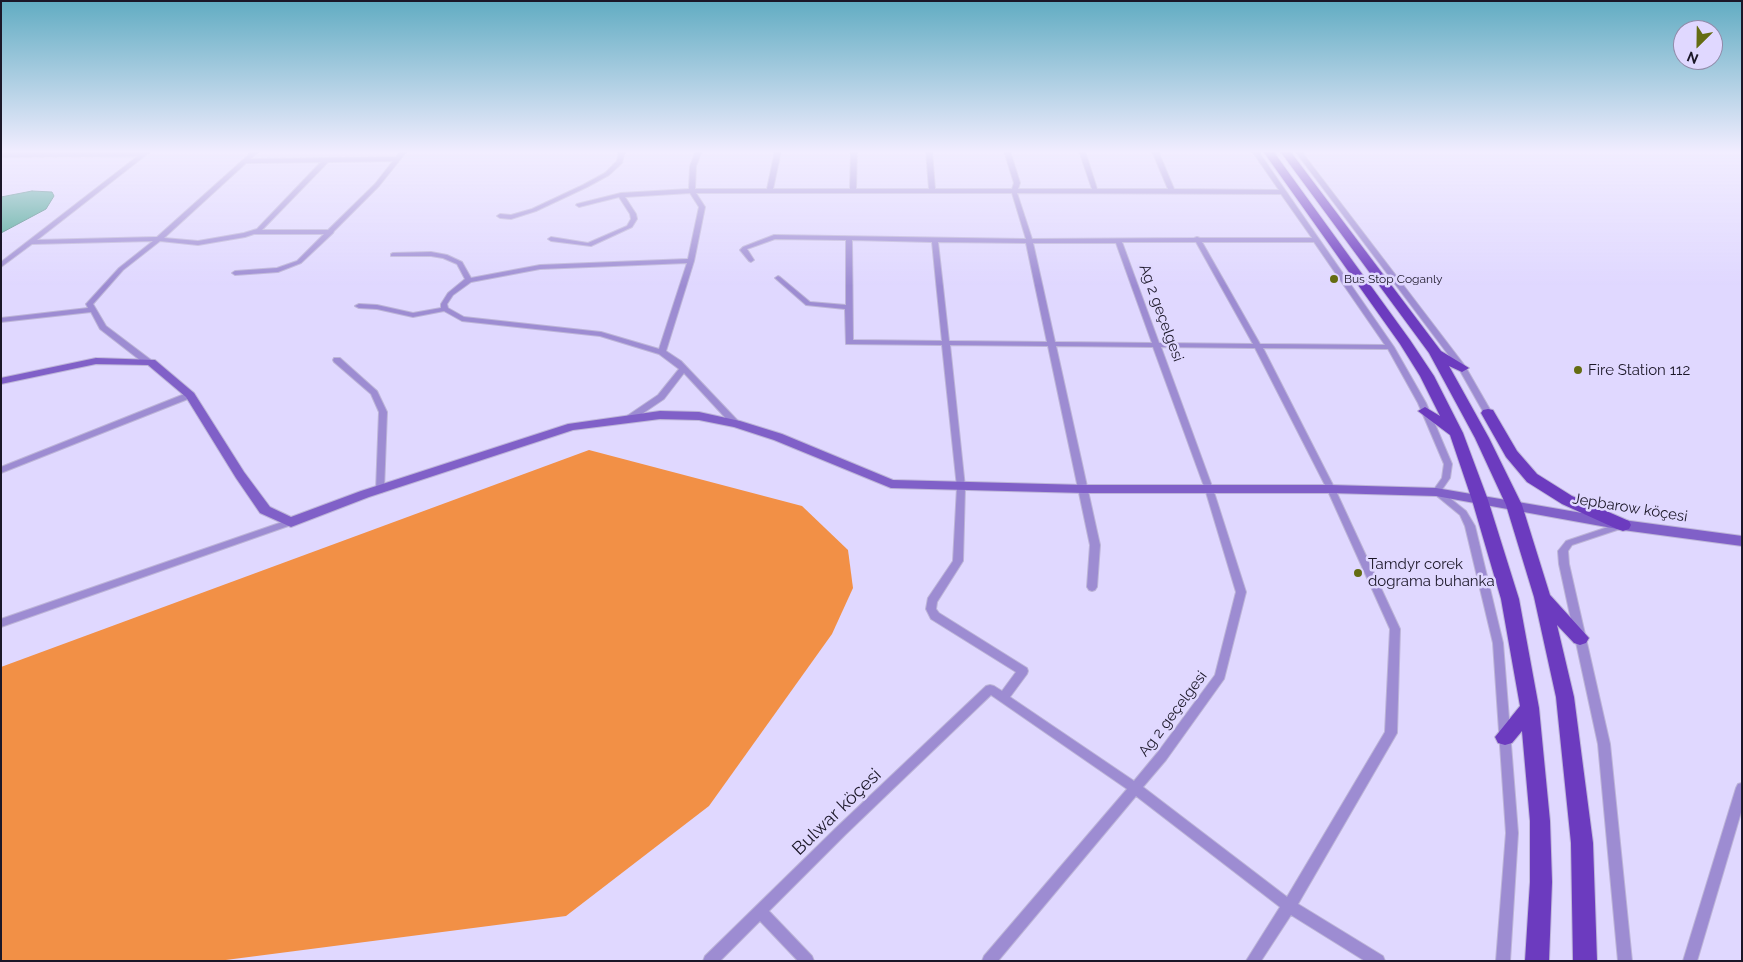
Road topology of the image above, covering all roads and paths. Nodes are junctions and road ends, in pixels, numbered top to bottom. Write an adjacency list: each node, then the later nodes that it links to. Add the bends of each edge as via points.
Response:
1 (90, 196): 26 (street)
2 (206, 196): 18 (street)
3 (291, 196): 16 (street)
4 (366, 196): 17 (street)
5 (564, 196): 15 (street, via 534,210 511,217)
6 (616, 196): 14 (street)
7 (621, 196): 19 (street, via 633,214 629,227 589,245)
8 (695, 196): 29 (street, via 702,207)
9 (1016, 196): 23 (street)
10 (1287, 196): 25 (street)
11 (1300, 196): 56 (main road, via 1406,343)
12 (1319, 196): 45 (main road)
13 (1332, 196): 48 (street)
14 (579, 204)
15 (500, 216)
16 (254, 232): 17 (street); 18 (street, via 198,243)
17 (331, 232): 31 (street, via 291,266)
18 (158, 239): 26 (street); 36 (street, via 88,304)
19 (550, 239)
20 (850, 239): 22 (street); 28 (street, via 774,237 745,248 743,250); 35 (street)
21 (1197, 239): 24 (street); 25 (street); 42 (street)
22 (935, 240): 23 (street); 39 (street)
23 (1029, 240): 24 (street); 40 (street)
24 (1118, 240): 41 (street, Ag 2 geçelgesi)
25 (1316, 240): 43 (street)
26 (31, 242): 30 (street)
27 (393, 255): 33 (street, via 445,256 460,263)
28 (751, 260)
29 (691, 261): 33 (street, via 540,267); 44 (street)
30 (1, 265)
31 (235, 273)
32 (778, 278): 35 (street, via 808,304)
33 (469, 280): 37 (street, via 450,294 444,304)
34 (359, 306): 37 (street, via 377,306 413,315)
35 (849, 307): 39 (street, via 849,342)
36 (92, 310): 38 (street); 47 (street, via 103,327)
37 (445, 310): 44 (street, via 462,320 601,334)
38 (1, 320)
39 (945, 343): 40 (street); 59 (street)
40 (1052, 344): 41 (street); 60 (street)
41 (1156, 345): 42 (street); 61 (street, Ag 2 geçelgesi)
42 (1258, 346): 43 (street); 62 (street)
43 (1390, 347): 52 (street)
44 (662, 352): 49 (street)
45 (1435, 352): 48 (main road); 57 (main road)
46 (337, 360): 63 (street, via 374,393 383,412)
47 (148, 362): 50 (street, via 96,361); 51 (street)
48 (1462, 368): 53 (street)
49 (683, 369): 54 (street, via 660,397); 55 (street)
50 (1, 382)
51 (190, 395): 58 (street); 67 (street, via 265,510)
52 (1425, 411): 56 (main road); 64 (street, via 1448,464 1446,478)
53 (1488, 413): 57 (main road); 68 (main road, via 1511,454 1532,478 1567,500)
54 (626, 420): 55 (street, Jepbarow köçesi, via 699,416); 63 (street, Jepbarow köçesi, via 572,427)
55 (736, 424): 59 (street, Jepbarow köçesi, via 778,437 891,484)
56 (1456, 433): 65 (main road)
57 (1482, 438): 66 (main road)
58 (1, 470)
59 (962, 487): 60 (street, Jepbarow köçesi); 74 (street, via 958,561 932,601 931,609 934,616 1023,671)
60 (1084, 489): 61 (street, Jepbarow köçesi); 70 (street, via 1096,545)
61 (1210, 489): 62 (street, Jepbarow köçesi); 77 (street, Ag 2 geçelgesi, via 1241,592 1220,676)
62 (1331, 489): 64 (street, Jepbarow köçesi); 79 (street, via 1395,629 1391,733)
63 (380, 490): 67 (street, Jepbarow köçesi)
64 (1436, 492): 65 (street, Jepbarow köçesi); 76 (street, via 1463,513 1470,526 1498,643)
65 (1480, 500): 66 (street, Jepbarow köçesi); 75 (main road, via 1510,599)
66 (1514, 505): 68 (street, Jepbarow köçesi); 71 (main road)
67 (290, 522): 72 (street)
68 (1623, 525): 69 (street, Jepbarow köçesi); 73 (street, via 1569,543 1563,551)
69 (1742, 541)
70 (1092, 587)
71 (1542, 597): 73 (main road); 88 (main road, via 1564,697 1577,794 1582,843)
72 (1, 623)
73 (1580, 638): 89 (street, via 1604,744)
74 (1003, 698): 77 (street); 80 (street, Bulwar köçesi, via 990,690)
75 (1530, 708): 76 (main road); 87 (main road, via 1540,820)
76 (1505, 737): 86 (street, via 1512,833)
77 (1135, 788): 79 (street); 83 (street, Ag 2 geçelgesi)
78 (1742, 788): 90 (street)
79 (1289, 906): 84 (street); 85 (street)
80 (760, 911): 81 (street, Bulwar köçesi); 82 (street)
81 (710, 961)
82 (806, 961)
83 (989, 961)
84 (1253, 961)
85 (1378, 961)
86 (1502, 961)
87 (1537, 961)
88 (1585, 961)
89 (1625, 961)
90 (1690, 961)

